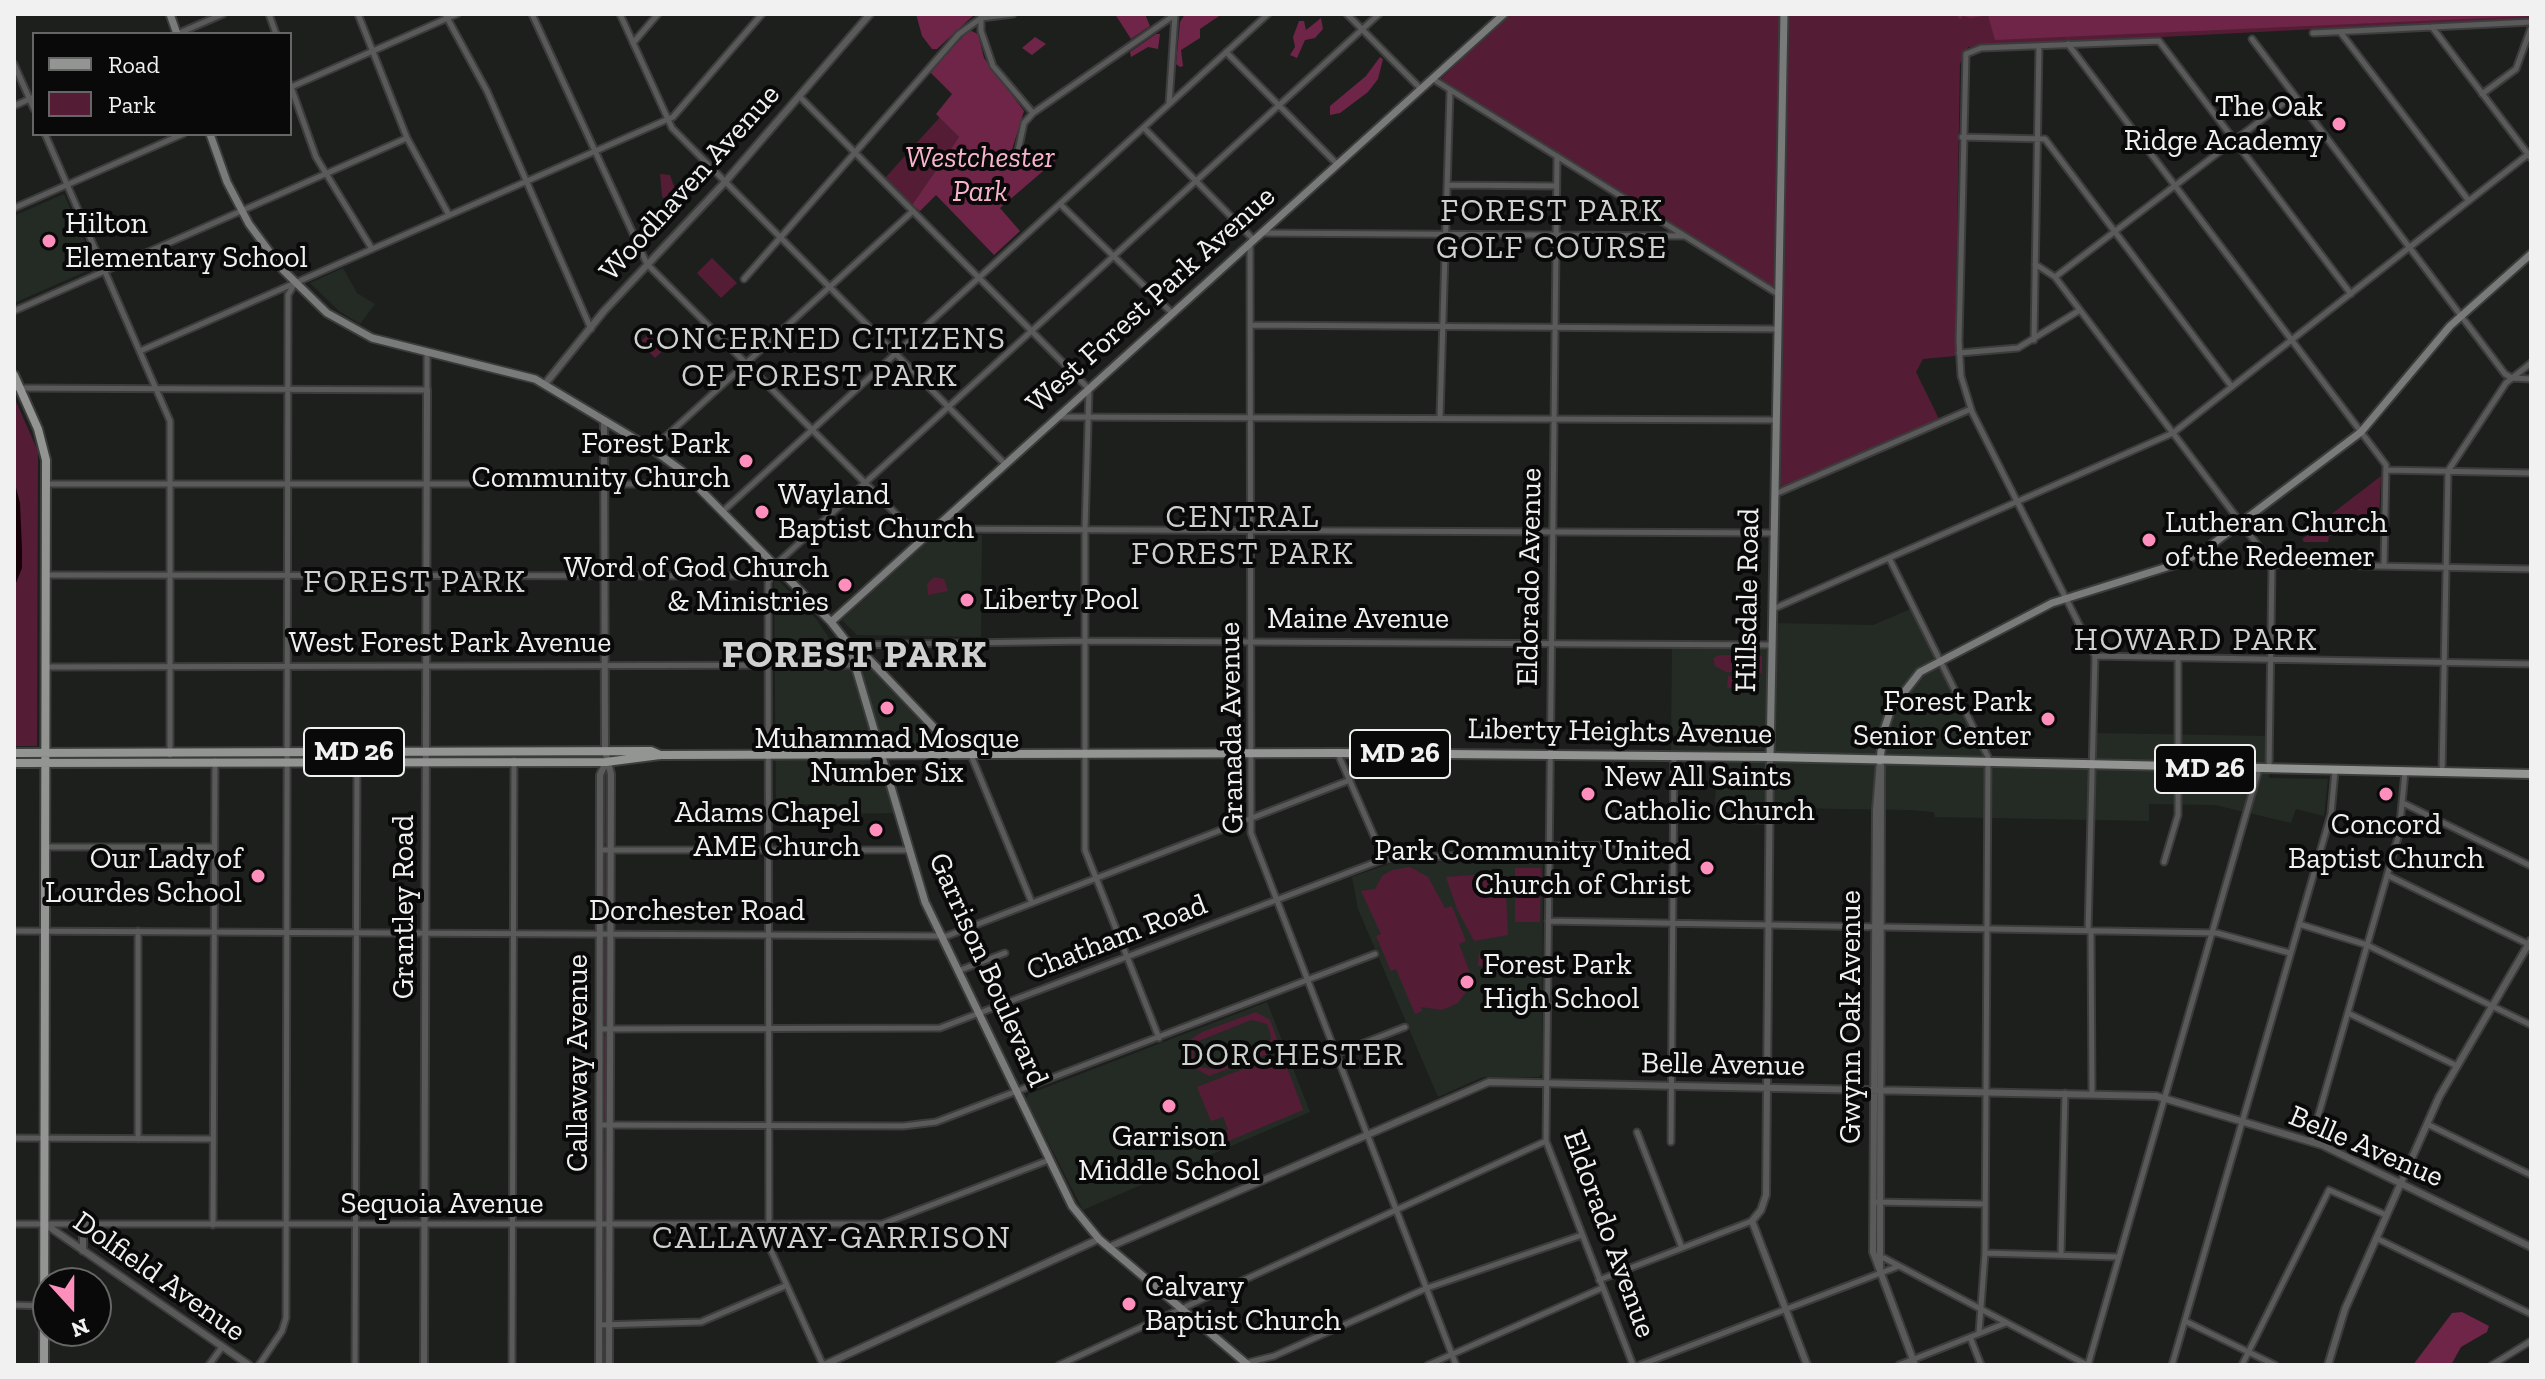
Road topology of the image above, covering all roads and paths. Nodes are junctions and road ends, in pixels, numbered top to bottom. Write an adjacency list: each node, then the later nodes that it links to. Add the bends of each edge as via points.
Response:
1 (223, 14): 21 (street)
2 (358, 14): 28 (street)
3 (457, 14): 16 (street)
4 (532, 14): 53 (street)
5 (620, 14): 25 (street)
6 (658, 14): 25 (street)
7 (762, 14): 44 (street)
8 (870, 14): 38 (street, Woodhaven Avenue)
9 (1013, 14): 17 (street)
10 (1176, 14): 40 (street); 43 (street)
11 (1268, 14): 29 (street)
12 (1347, 14): 20 (street)
13 (1379, 14): 20 (street)
14 (1504, 14): 31 (main road, West Forest Park Avenue)
15 (1784, 14): 92 (main road, Hillsdale Road)
16 (446, 16): 28 (street); 60 (street)
17 (981, 16): 43 (street, via 993,66); 55 (street, via 950,43)
18 (2531, 25): 19 (street); 36 (street, via 2516,69)
19 (2432, 27): 22 (street); 36 (street)
20 (1362, 29): 33 (street); 42 (street)
21 (182, 32)
22 (2341, 32): 23 (street); 67 (street)
23 (2313, 33)
24 (2252, 39): 37 (street)
25 (633, 43): 44 (street)
26 (2068, 44): 27 (street); 52 (street, via 2159,41); 66 (street)
27 (2039, 46): 49 (street, via 1968,51 1963,60); 51 (street)
28 (373, 51): 32 (street); 50 (street)
29 (1226, 52): 40 (street); 42 (street)
30 (14, 64): 39 (street)
31 (1432, 78): 33 (main road, West Forest Park Avenue); 34 (street)
32 (292, 85)
33 (1420, 88): 58 (main road, West Forest Park Avenue)
34 (1450, 90): 57 (street); 64 (street)
35 (292, 92): 59 (street)
36 (2482, 94): 56 (street)
37 (2294, 95): 52 (street); 80 (street)
38 (799, 96): 55 (street); 61 (street, Woodhaven Avenue)
39 (32, 98): 41 (street)
40 (1169, 104): 45 (street)
41 (14, 106)
42 (1280, 106): 58 (street); 62 (street)
43 (1033, 113): 54 (street, via 1024,123)
44 (666, 120): 53 (street); 61 (street)
45 (1144, 128): 62 (street); 68 (street)
46 (46, 136): 63 (street)
47 (178, 136): 63 (street)
48 (211, 136): 70 (main road, Garrison Boulevard)
49 (1962, 137): 51 (street); 108 (street)
50 (407, 138): 59 (street); 72 (street)
51 (2037, 139): 73 (street, via 2045,139); 85 (street)
52 (2235, 141): 66 (street); 93 (street)
53 (596, 151): 60 (street); 84 (street)
54 (1018, 151)
55 (855, 153): 71 (street); 78 (street)
56 (2530, 155): 67 (street)
57 (1557, 156): 65 (street, Eldorado Avenue); 77 (street)
58 (1337, 164): 74 (main road, West Forest Park Avenue)
59 (325, 174): 70 (street); 81 (street)
60 (526, 181): 72 (street); 101 (street)
61 (725, 182): 78 (street); 84 (street, Woodhaven Avenue)
62 (1196, 182): 79 (street); 83 (street)
63 (67, 185): 69 (street); 86 (street)
64 (1447, 185): 65 (street); 75 (street)
65 (1556, 186): 76 (street, Eldorado Avenue)
66 (2175, 186): 73 (street); 105 (street)
67 (2469, 201): 80 (street)
68 (1060, 204): 83 (street); 88 (street)
69 (14, 208)
70 (241, 211): 86 (street); 90 (main road, Garrison Boulevard)
71 (913, 211): 88 (street); 91 (street)
72 (449, 215): 81 (street)
73 (2115, 232): 87 (street); 116 (street)
74 (1261, 233): 75 (street); 79 (main road, West Forest Park Avenue)
75 (1445, 234): 76 (street); 99 (street)
76 (1555, 235): 77 (street); 100 (street, Eldorado Avenue)
77 (1684, 236): 92 (street)
78 (781, 238): 89 (street); 91 (street)
79 (1252, 242): 96 (main road, West Forest Park Avenue); 98 (street, Granada Avenue)
80 (2410, 247): 93 (street); 97 (street)
81 (372, 249): 90 (street)
82 (2531, 254): 97 (main road, Gwynn Oak Avenue)
83 (1113, 257): 96 (street); 103 (street)
84 (647, 264): 101 (street, Woodhaven Avenue); 110 (street)
85 (2035, 264): 87 (street); 104 (street)
86 (105, 271): 95 (street); 106 (street)
87 (2055, 277): 94 (street)
88 (979, 278): 103 (street); 109 (street)
89 (744, 279)
90 (295, 283): 106 (street); 107 (main road, Garrison Boulevard, via 351,329); 120 (street, via 288,290)
91 (830, 287): 109 (street); 110 (street)
92 (1778, 294): 102 (main road, Hillsdale Road)
93 (2351, 294): 105 (street)
94 (2080, 310): 104 (street); 133 (street)
95 (14, 311)
96 (1173, 314): 119 (main road, West Forest Park Avenue)
97 (2461, 315): 113 (street); 132 (main road, Gwynn Oak Avenue)
98 (1250, 325): 99 (street); 127 (street, Granada Avenue)
99 (1443, 325): 100 (street); 125 (street)
100 (1554, 326): 102 (street); 128 (street, Eldorado Avenue)
101 (591, 329): 115 (street, Woodhaven Avenue)
102 (1777, 329): 130 (main road, Hillsdale Road)
103 (1031, 331): 119 (street); 122 (street)
104 (2034, 340): 108 (street, via 2012,350)
105 (2291, 340): 116 (street); 132 (street)
106 (140, 351): 118 (street)
107 (427, 352): 115 (main road, Garrison Boulevard); 121 (street, Grantley Road)
108 (1959, 353): 123 (street)
109 (896, 354): 122 (street); 131 (street)
110 (746, 363): 131 (street); 134 (street)
111 (2531, 363): 113 (street)
112 (14, 375): 117 (main road)
113 (2512, 378): 114 (street); 137 (street)
114 (2531, 379)
115 (545, 384): 129 (main road, Garrison Boulevard)
116 (2232, 387): 133 (street)
117 (17, 388): 118 (street); 140 (main road, via 42,442)
118 (157, 389): 120 (street); 141 (street, via 170,421)
119 (1089, 389): 124 (street); 126 (main road, West Forest Park Avenue)
120 (288, 390): 121 (street); 142 (street)
121 (427, 390): 143 (street, Grantley Road)
122 (948, 407): 135 (street); 139 (street)
123 (1971, 409): 146 (street); 147 (street)
124 (1086, 416): 126 (street); 127 (street); 151 (street)
125 (1440, 416): 127 (street); 128 (street)
126 (1058, 417): 135 (main road, West Forest Park Avenue)
127 (1250, 417): 152 (street, Granada Avenue)
128 (1553, 417): 130 (street); 153 (street, Eldorado Avenue)
129 (604, 420): 134 (main road, Garrison Boulevard); 144 (street, Callaway Avenue)
130 (1775, 420): 146 (main road, Hillsdale Road)
131 (812, 430): 139 (street); 148 (street)
132 (2361, 432): 136 (street); 149 (main road, Gwynn Oak Avenue)
133 (2173, 433): 147 (street); 149 (street)
134 (652, 449): 145 (main road, Garrison Boulevard)
135 (1005, 464): 150 (main road, West Forest Park Avenue)
136 (2386, 470): 137 (street); 159 (street)
137 (2448, 471): 138 (street); 160 (street)
138 (2531, 473)
139 (865, 482): 155 (street); 157 (street)
140 (46, 484): 141 (street); 162 (main road)
141 (170, 484): 142 (street); 163 (street)
142 (288, 484): 143 (street); 164 (street)
143 (427, 484): 144 (street); 165 (street, Grantley Road)
144 (604, 484): 145 (street); 166 (street, Callaway Avenue)
145 (693, 484): 148 (main road, Garrison Boulevard)
146 (1774, 495): 154 (main road, Hillsdale Road)
147 (2018, 502): 156 (street); 167 (street)
148 (722, 512): 157 (main road, Garrison Boulevard)
149 (2241, 523): 158 (street); 167 (main road, Gwynn Oak Avenue, via 2183,562)
150 (934, 529): 151 (street); 155 (main road, West Forest Park Avenue)
151 (1085, 529): 152 (street); 170 (street)
152 (1251, 529): 153 (street); 171 (street, Granada Avenue)
153 (1552, 530): 154 (street); 172 (street, Eldorado Avenue)
154 (1774, 533): 168 (main road, Hillsdale Road)
155 (922, 540): 169 (main road, West Forest Park Avenue)
156 (1889, 558): 168 (street); 177 (street)
157 (774, 564): 166 (street, via 763,576); 169 (main road, Garrison Boulevard); 183 (street, via 768,583)
158 (2272, 564): 159 (street); 178 (street)
159 (2384, 566): 160 (street)
160 (2446, 567): 161 (street); 179 (street)
161 (2531, 569)
162 (45, 575): 163 (street); 184 (main road)
163 (170, 575): 164 (street); 185 (street)
164 (288, 575): 165 (street); 186 (street)
165 (427, 576): 166 (street); 187 (street, Grantley Road)
166 (604, 576): 182 (street, Callaway Avenue)
167 (2066, 597): 175 (street); 177 (main road, Gwynn Oak Avenue)
168 (1773, 609): 174 (main road, Hillsdale Road)
169 (831, 622): 173 (main road, Garrison Boulevard)
170 (1086, 641): 171 (street, Maine Avenue); 173 (street, Maine Avenue); 200 (street)
171 (1251, 641): 172 (street, Maine Avenue); 196 (street, Granada Avenue)
172 (1551, 642): 174 (street, Maine Avenue); 203 (street, Eldorado Avenue)
173 (849, 645): 181 (main road, Garrison Boulevard); 199 (main road, via 946,739)
174 (1772, 645): 205 (main road, Hillsdale Road)
175 (2095, 656): 176 (street); 217 (street)
176 (2178, 657): 178 (street); 218 (street)
177 (1940, 659): 207 (main road, Gwynn Oak Avenue, via 1896,698 1884,726); 216 (street)
178 (2270, 659): 179 (street); 219 (street)
179 (2445, 662): 180 (street); 222 (street)
180 (2531, 664)
181 (854, 665): 183 (street, West Forest Park Avenue); 202 (main road, Garrison Boulevard)
182 (605, 666): 183 (street, West Forest Park Avenue); 187 (street, West Forest Park Avenue); 190 (street, Callaway Avenue)
183 (768, 666): 198 (street)
184 (45, 667): 185 (street, West Forest Park Avenue); 206 (main road)
185 (170, 667): 186 (street, West Forest Park Avenue); 191 (street)
186 (287, 667): 187 (street, West Forest Park Avenue); 193 (street)
187 (427, 667): 188 (street, Grantley Road)
188 (426, 751): 189 (main road, Liberty Heights Avenue / MD 26); 194 (main road, Liberty Heights Avenue / MD 26); 208 (street, Grantley Road)
189 (514, 751): 190 (main road, Liberty Heights Avenue / MD 26); 209 (street)
190 (605, 751): 201 (main road, Liberty Heights Avenue); 210 (street, Callaway Avenue)
191 (170, 752): 192 (main road, Liberty Heights Avenue / MD 26); 206 (main road, Liberty Heights Avenue / MD 26); 212 (street)
192 (215, 752): 193 (main road, Liberty Heights Avenue / MD 26); 213 (street)
193 (287, 752): 194 (main road, Liberty Heights Avenue / MD 26); 214 (street)
194 (357, 752): 215 (street)
195 (14, 753): 206 (main road, Liberty Heights Avenue / MD 26)
196 (1250, 753): 197 (main road, Liberty Heights Avenue / MD 26); 200 (main road, Liberty Heights Avenue / MD 26); 226 (street, Granada Avenue)
197 (1338, 753): 203 (main road, Liberty Heights Avenue / MD 26); 224 (street)
198 (769, 754): 201 (main road, Liberty Heights Avenue / MD 26); 202 (main road, Liberty Heights Avenue / MD 26); 233 (street)
199 (970, 754): 200 (main road, Liberty Heights Avenue / MD 26); 202 (main road, Liberty Heights Avenue / MD 26); 241 (street)
200 (1086, 754): 239 (street, via 1085,850)
201 (660, 755): 210 (main road, Liberty Heights Avenue)
202 (880, 755): 234 (main road, Garrison Boulevard)
203 (1549, 755): 204 (main road, Liberty Heights Avenue / MD 26); 230 (street, Eldorado Avenue)
204 (1674, 756): 205 (main road, Liberty Heights Avenue / MD 26); 243 (street)
205 (1770, 757): 207 (main road, Liberty Heights Avenue / MD 26); 245 (street, Hillsdale Road)
206 (45, 758): 211 (main road, Liberty Heights Avenue / MD 26); 212 (main road, Liberty Heights Avenue / MD 26); 228 (main road)
207 (1880, 761): 216 (main road, Liberty Heights Avenue / MD 26); 246 (street, Gwynn Oak Avenue)
208 (426, 762): 209 (main road, Liberty Heights Avenue / MD 26); 215 (main road, Liberty Heights Avenue / MD 26); 255 (street, Grantley Road)
209 (514, 762): 210 (main road, Liberty Heights Avenue / MD 26); 256 (street)
210 (606, 762): 231 (street, Callaway Avenue, via 600,775); 232 (street, Callaway Avenue, via 611,774)
211 (14, 763)
212 (170, 763): 213 (main road, Liberty Heights Avenue / MD 26)
213 (215, 763): 214 (main road, Liberty Heights Avenue / MD 26); 229 (street)
214 (287, 763): 215 (main road, Liberty Heights Avenue / MD 26); 252 (street)
215 (357, 763): 254 (street)
216 (1988, 764): 217 (main road, Liberty Heights Avenue / MD 26); 247 (street)
217 (2094, 767): 218 (main road, Liberty Heights Avenue / MD 26); 253 (street)
218 (2178, 768): 219 (main road, Liberty Heights Avenue / MD 26); 236 (street, via 2176,831)
219 (2264, 770): 220 (main road, Liberty Heights Avenue / MD 26); 260 (street)
220 (2335, 771): 221 (main road, Liberty Heights Avenue / MD 26); 244 (street, via 2331,814)
221 (2405, 772): 222 (main road, Liberty Heights Avenue / MD 26); 225 (street)
222 (2442, 773): 223 (main road, Liberty Heights Avenue / MD 26)
223 (2531, 774)
224 (1350, 780): 226 (street, Dorchester Road); 235 (street)
225 (2405, 804): 237 (street); 238 (street)
226 (1251, 819): 239 (street, Dorchester Road); 240 (street, Granada Avenue, via 1251,833)
227 (1618, 845): 230 (street, Chatham Road)
228 (45, 847): 229 (street); 249 (main road)
229 (214, 847): 251 (street)
230 (1548, 848): 235 (street, Chatham Road); 242 (street, Eldorado Avenue)
231 (601, 850): 232 (street); 257 (street, Callaway Avenue)
232 (611, 850): 233 (street); 258 (street, Callaway Avenue)
233 (769, 850): 234 (street); 259 (street)
234 (908, 850): 261 (main road, Garrison Boulevard)
235 (1384, 859): 240 (street, Chatham Road)
236 (2164, 862)
237 (2531, 866)
238 (2387, 875): 262 (street); 263 (street)
239 (1097, 878): 241 (street, Dorchester Road); 267 (street)
240 (1277, 900): 267 (street, Chatham Road); 269 (street, Granada Avenue)
241 (1032, 903): 261 (street, Dorchester Road)
242 (1548, 921): 243 (street); 271 (street, Eldorado Avenue)
243 (1673, 923): 245 (street); 284 (street)
244 (2299, 924): 263 (street); 265 (street)
245 (1769, 925): 246 (street); 285 (street, Hillsdale Road)
246 (1878, 927): 247 (street); 286 (street, Gwynn Oak Avenue)
247 (1987, 929): 253 (street); 287 (street)
248 (14, 931): 249 (street, Dorchester Road)
249 (45, 931): 250 (street, Dorchester Road); 300 (main road)
250 (138, 931): 251 (street, Dorchester Road); 301 (street)
251 (214, 931): 252 (street, Dorchester Road); 302 (street)
252 (286, 931): 254 (street, Dorchester Road); 321 (street)
253 (2089, 931): 260 (street); 290 (street)
254 (356, 932): 255 (street, Dorchester Road); 320 (street)
255 (425, 932): 256 (street, Dorchester Road); 322 (street, Grantley Road)
256 (514, 932): 257 (street, Dorchester Road); 323 (street)
257 (600, 932): 258 (street, Dorchester Road); 277 (street, Callaway Avenue)
258 (611, 933): 259 (street, Dorchester Road); 278 (street, Callaway Avenue)
259 (769, 933): 261 (street, Dorchester Road); 279 (street)
260 (2210, 933): 265 (street); 291 (street)
261 (940, 936): 268 (main road, Garrison Boulevard)
262 (2530, 943): 272 (street)
263 (2367, 945): 272 (street); 273 (street)
264 (1005, 953): 268 (street)
265 (2290, 953): 292 (street)
266 (1375, 954): 269 (street)
267 (1127, 958): 274 (street, Chatham Road); 280 (street)
268 (958, 971): 274 (main road, Garrison Boulevard)
269 (1307, 981): 280 (street); 281 (street, Granada Avenue)
270 (1619, 1004): 271 (street)
271 (1547, 1005): 283 (street, Eldorado Avenue)
272 (2492, 1005): 275 (street); 282 (street)
273 (2348, 1013): 282 (street); 304 (street)
274 (979, 1015): 279 (street, Chatham Road, via 929,1029); 289 (main road, Garrison Boulevard)
275 (2531, 1025)
276 (1405, 1027): 281 (street)
277 (601, 1029): 278 (street, Chatham Road); 294 (street, Callaway Avenue)
278 (610, 1029): 279 (street, Chatham Road); 295 (street, Callaway Avenue)
279 (769, 1029): 296 (street)
280 (1159, 1038): 289 (street)
281 (1336, 1054): 298 (street, Granada Avenue)
282 (2455, 1065): 293 (street)
283 (1547, 1084): 284 (street, Belle Avenue); 298 (street, Belle Avenue, via 1485,1082); 303 (street, Eldorado Avenue)
284 (1672, 1085): 285 (street, Belle Avenue); 305 (street)
285 (1767, 1088): 286 (street, Belle Avenue); 313 (street, Hillsdale Road, via 1766,1195)
286 (1876, 1089): 287 (street, Belle Avenue); 309 (street, Gwynn Oak Avenue)
287 (1986, 1091): 288 (street, Belle Avenue); 310 (street)
288 (2065, 1092): 290 (street, Belle Avenue); 333 (street)
289 (1016, 1093): 296 (street, via 926,1124); 306 (main road, Garrison Boulevard)
290 (2092, 1093): 291 (street, Belle Avenue)
291 (2164, 1098): 292 (street, Belle Avenue); 334 (street)
292 (2242, 1121): 304 (street, Belle Avenue); 347 (street)
293 (2427, 1124): 307 (street); 308 (street)
294 (600, 1125): 295 (street); 324 (street, Callaway Avenue)
295 (610, 1125): 296 (street); 314 (street, Callaway Avenue)
296 (769, 1126): 317 (street)
297 (1637, 1132): 330 (street)
298 (1367, 1134): 311 (street, Granada Avenue); 328 (street, Belle Avenue)
299 (14, 1138): 300 (street)
300 (44, 1138): 301 (street); 316 (main road)
301 (138, 1139): 302 (street)
302 (213, 1139): 319 (street)
303 (1546, 1141): 311 (street); 325 (street, Eldorado Avenue)
304 (2311, 1141): 308 (street, Belle Avenue)
305 (1671, 1142)
306 (1049, 1160): 317 (street, Sequoia Avenue, via 882,1224); 327 (main road, Garrison Boulevard, via 1076,1213)
307 (2531, 1175)
308 (2400, 1184): 312 (street); 329 (street, Belle Avenue)
309 (1876, 1202): 310 (street); 335 (street, Gwynn Oak Avenue); 338 (street, Gwynn Oak Avenue, via 1873,1252)
310 (1985, 1204): 332 (street)
311 (1397, 1209): 341 (street, Granada Avenue); 343 (street)
312 (2386, 1215): 326 (street); 355 (street, via 2329,1190)
313 (1752, 1221): 330 (street); 344 (street)
314 (609, 1223): 317 (street, Sequoia Avenue); 324 (street, Sequoia Avenue); 350 (street, Callaway Avenue)
315 (14, 1224): 316 (street, Sequoia Avenue)
316 (45, 1224): 318 (street, Sequoia Avenue); 331 (street, Dolfield Avenue); 337 (main road)
317 (768, 1224): 340 (street, via 771,1255)
318 (83, 1225): 319 (street, Sequoia Avenue); 331 (street)
319 (213, 1225): 321 (street, Sequoia Avenue)
320 (355, 1225): 321 (street, Sequoia Avenue); 322 (street, Sequoia Avenue); 362 (street)
321 (286, 1226): 361 (street, via 285,1325)
322 (425, 1226): 323 (street, Sequoia Avenue); 363 (street, Grantley Road)
323 (512, 1226): 324 (street, Sequoia Avenue); 364 (street)
324 (599, 1226): 349 (street, Callaway Avenue)
325 (1582, 1235): 339 (street, Eldorado Avenue); 341 (street)
326 (2376, 1238): 346 (street); 380 (street)
327 (1099, 1239): 328 (main road, Garrison Boulevard); 367 (street)
328 (1109, 1247): 343 (main road, Garrison Boulevard)
329 (2531, 1247)
330 (1682, 1248): 339 (street)
331 (83, 1251): 354 (street, Dolfield Avenue)
332 (1985, 1253): 333 (street); 345 (street)
333 (2061, 1255): 334 (street)
334 (2118, 1257): 376 (street)
335 (1880, 1259): 336 (street); 338 (street, Gwynn Oak Avenue)
336 (1899, 1266): 338 (street); 345 (street)
337 (44, 1267)
338 (1880, 1273): 344 (street); 357 (street, Gwynn Oak Avenue)
339 (1599, 1280): 342 (street, Eldorado Avenue)
340 (785, 1286): 350 (street, via 701,1322); 367 (street)
341 (1427, 1288): 356 (street, Granada Avenue); 358 (street, via 1274,1356)
342 (1602, 1288): 356 (street); 371 (street, Eldorado Avenue)
343 (1180, 1308): 358 (main road, Garrison Boulevard); 368 (street)
344 (1786, 1308): 372 (street); 373 (street)
345 (1983, 1310): 348 (street); 351 (street)
346 (2531, 1314)
347 (2185, 1321): 355 (street); 377 (street)
348 (2007, 1323): 351 (street); 376 (street)
349 (600, 1325): 350 (street); 365 (street, Callaway Avenue)
350 (609, 1325): 366 (street, Callaway Avenue)
351 (1979, 1333): 352 (street)
352 (1970, 1337): 357 (street); 375 (street)
353 (2531, 1341): 381 (street)
354 (222, 1347): 359 (street); 360 (street, Dolfield Avenue)
355 (2249, 1352): 378 (street); 379 (street)
356 (1452, 1354): 369 (street); 370 (street, Granada Avenue)
357 (1914, 1362): 374 (street)
358 (1243, 1364)
359 (209, 1365)
360 (249, 1365)
361 (259, 1365)
362 (355, 1365)
363 (424, 1365)
364 (512, 1365)
365 (599, 1365)
366 (609, 1365)
367 (824, 1365)
368 (1059, 1365)
369 (1428, 1365)
370 (1456, 1365)
371 (1633, 1365)
372 (1640, 1365)
373 (1807, 1365)
374 (1899, 1365)
375 (1981, 1365)
376 (2088, 1365)
377 (2172, 1365)
378 (2242, 1365)
379 (2275, 1365)
380 (2328, 1365)
381 (2492, 1365)

